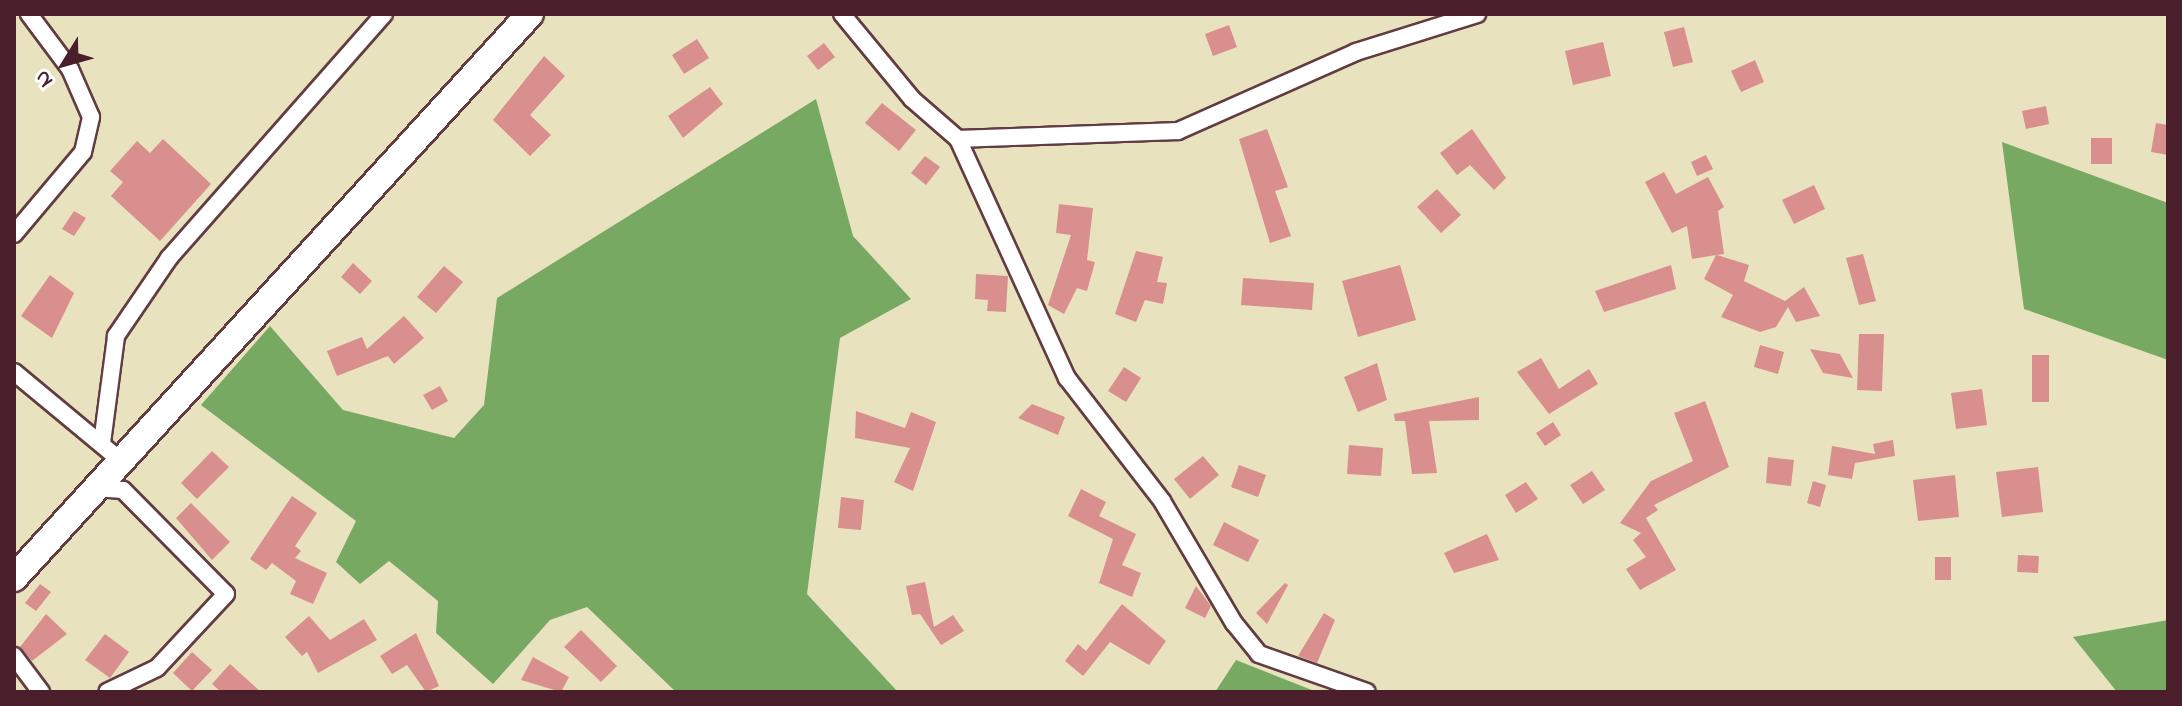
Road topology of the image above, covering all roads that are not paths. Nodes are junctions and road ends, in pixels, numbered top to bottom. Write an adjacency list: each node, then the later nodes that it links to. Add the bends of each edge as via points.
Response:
1 (29, 14): 7 (street, via 70,69 91,117 83,152)
2 (384, 14): 9 (street, via 169,258 116,336)
3 (530, 14): 9 (main road)
4 (842, 14): 6 (street, via 912,99)
5 (1477, 14): 6 (street, via 1356,52 1178,131)
6 (958, 139): 15 (street, via 1067,378 1162,501 1234,623 1259,654)
7 (14, 234)
8 (14, 372): 9 (street)
9 (111, 451): 10 (main road)
10 (94, 488): 11 (main road); 14 (street, via 123,490 226,594 157,668)
11 (14, 578)
12 (14, 656): 13 (street)
13 (41, 692)
14 (107, 692)
15 (1367, 692)

